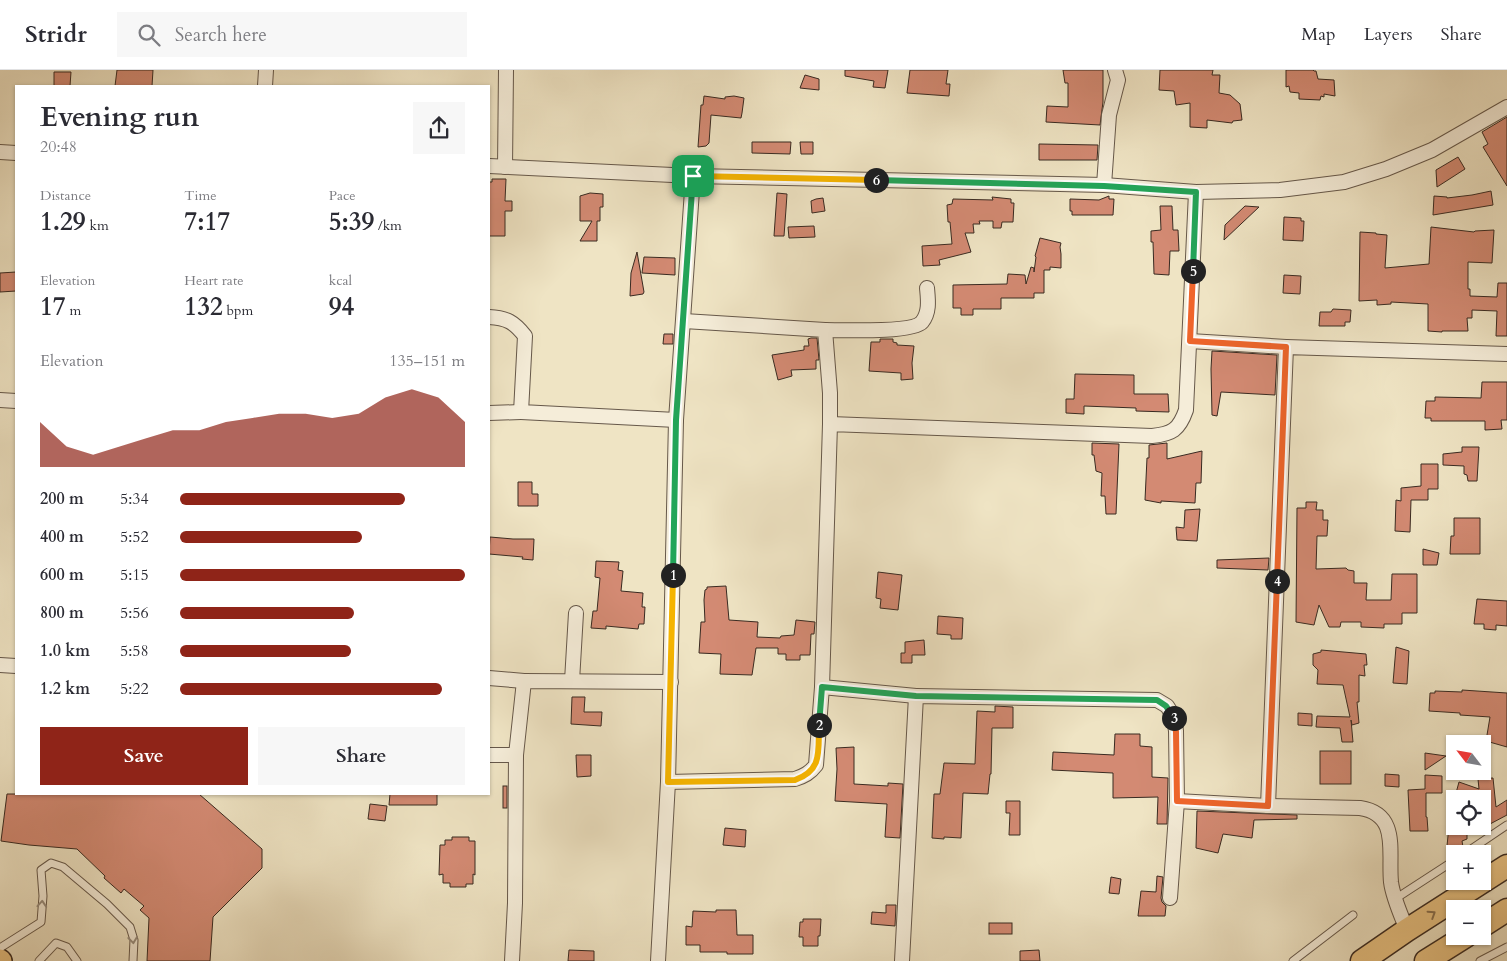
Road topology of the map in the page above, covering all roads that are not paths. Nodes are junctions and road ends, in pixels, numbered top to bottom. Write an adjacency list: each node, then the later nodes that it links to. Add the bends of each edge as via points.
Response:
1 (266, 70): 4 (street)
2 (506, 70): 9 (street)
3 (1115, 70): 11 (street, via 1118,80 1109,115)
4 (265, 85)
5 (1507, 108): 12 (street, via 1432,150 1344,182 1280,190)
6 (0, 152): 7 (street)
7 (15, 153)
8 (490, 166): 9 (street)
9 (505, 167): 10 (street)
10 (693, 176): 11 (street); 15 (street)
11 (1104, 186): 12 (street)
12 (1196, 192): 17 (street)
13 (927, 288): 16 (street, via 928,313 921,324 912,328)
14 (490, 317): 22 (street, via 515,324 525,336)
15 (684, 321): 16 (street); 24 (street)
16 (825, 330): 25 (street)
17 (1190, 341): 18 (street); 25 (street, via 1186,410 1178,427 1166,435)
18 (1286, 347): 19 (street); 39 (street)
19 (1507, 354)
20 (0, 400): 21 (street)
21 (15, 401)
22 (521, 412): 23 (street); 24 (street)
23 (490, 413)
24 (676, 420): 32 (street)
25 (830, 424): 33 (street)
26 (576, 612): 31 (street)
27 (0, 665): 28 (street)
28 (15, 666)
29 (490, 678): 30 (street)
30 (524, 681): 31 (street); 36 (street)
31 (572, 682): 32 (street)
32 (671, 682): 37 (street)
33 (822, 687): 34 (street); 37 (street, via 816,765 803,777 795,780)
34 (916, 696): 38 (street, via 1157,700 1174,717); 58 (street)
35 (490, 755): 36 (street)
36 (516, 755): 56 (street)
37 (668, 782): 57 (street)
38 (1177, 801): 39 (street); 44 (street)
39 (1268, 806): 45 (street, via 1360,808 1380,816 1387,824 1390,837 1391,883)
40 (1507, 825): 41 (lane)
41 (1477, 845)
42 (1446, 866): 45 (lane)
43 (1507, 866): 49 (highway, one-way to 43)
44 (1170, 898)
45 (1395, 899): 49 (street)
46 (1507, 910): 48 (highway)
47 (1353, 916): 59 (lane)
48 (1491, 920)
49 (1406, 930): 60 (highway)
50 (1452, 945): 61 (highway)
51 (1507, 947): 62 (lane)
52 (0, 948): 55 (lane, one-way to 55, via 41,922 42,870 51,863 63,867 130,927 134,940)
53 (39, 961): 54 (lane, via 56,943 67,947)
54 (77, 961)
55 (133, 961)
56 (512, 961)
57 (658, 961)
58 (902, 961)
59 (1293, 961)
60 (1362, 961)
61 (1426, 961)
62 (1480, 961)

